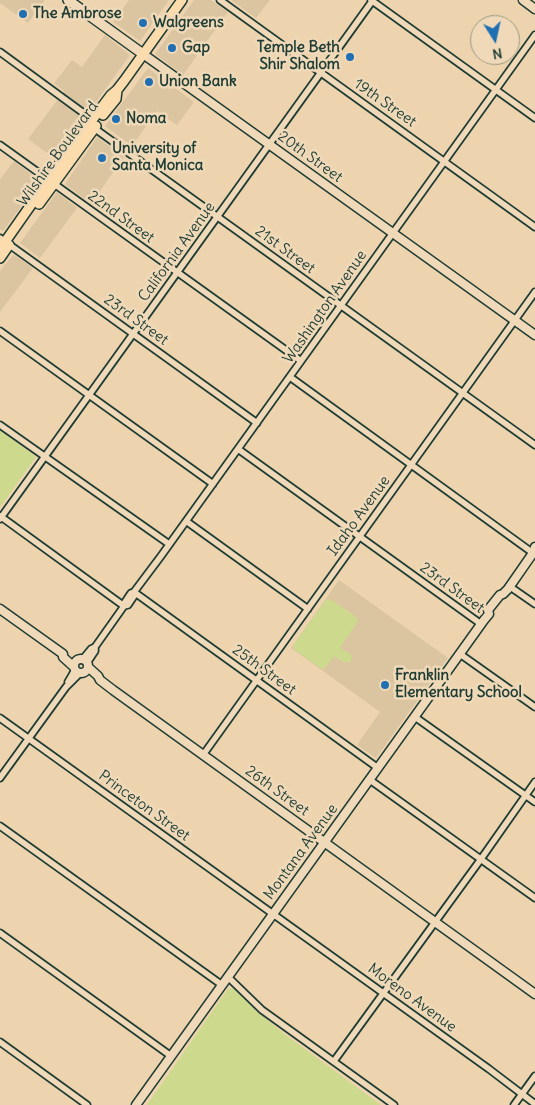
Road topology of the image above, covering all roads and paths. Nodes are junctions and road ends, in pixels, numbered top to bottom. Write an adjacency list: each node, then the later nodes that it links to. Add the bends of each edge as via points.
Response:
1 (68, 0): 9 (main road, 20th Street)
2 (182, 0): 9 (main road, Wilshire Boulevard)
3 (220, 0): 10 (street, 19th Street)
4 (373, 0): 10 (street, California Avenue); 12 (street)
5 (522, 0): 6 (street)
6 (535, 9)
7 (535, 35): 12 (street, Washington Avenue)
8 (0, 52): 14 (street, 21st Street)
9 (143, 54): 11 (main road, Wilshire Boulevard); 15 (street, 20th Street)
10 (321, 72): 15 (street, California Avenue); 17 (street, 19th Street)
11 (117, 90): 14 (main road, Wilshire Boulevard, via 110,95); 14 (main road, Wilshire Boulevard, via 116,99)
12 (496, 90): 13 (street); 17 (street, Washington Avenue)
13 (535, 118)
14 (94, 121): 18 (main road, Wilshire Boulevard, via 68,152); 19 (street, 21st Street)
15 (270, 145): 19 (street, California Avenue); 21 (street, 20th Street)
16 (0, 146): 18 (street, 22nd Street)
17 (444, 161): 20 (street, 19th Street); 21 (street, Washington Avenue)
18 (52, 182): 22 (main road, Wilshire Boulevard); 24 (street, 22nd Street)
19 (218, 217): 24 (street, California Avenue); 26 (street, 21st Street)
20 (535, 227)
21 (392, 234): 26 (street, Washington Avenue); 27 (street, 20th Street)
22 (4, 244): 23 (main road, Wilshire Boulevard); 29 (street, 23rd Street)
23 (0, 258)
24 (178, 273): 29 (street, California Avenue); 31 (street, 22nd Street)
25 (535, 292): 27 (street, Idaho Avenue)
26 (340, 306): 31 (street, Washington Avenue); 33 (street, 21st Street)
27 (515, 320): 30 (street, 20th Street); 33 (street, Idaho Avenue)
28 (0, 331): 34 (street)
29 (133, 334): 34 (street, California Avenue); 35 (street, 23rd Street)
30 (535, 335)
31 (301, 362): 32 (street, Washington Avenue)
32 (290, 377): 35 (street, Washington Avenue); 40 (street)
33 (463, 393): 37 (street, 21st Street); 40 (street, Idaho Avenue)
34 (89, 395): 39 (street, California Avenue); 41 (street)
35 (257, 423): 38 (street, Washington Avenue)
36 (0, 425): 39 (street)
37 (535, 445)
38 (238, 449): 41 (street, Washington Avenue); 44 (street, 23rd Street)
39 (45, 456): 42 (street, California Avenue); 45 (street)
40 (412, 465): 44 (street, Idaho Avenue); 46 (street)
41 (212, 484): 43 (street, Washington Avenue)
42 (0, 517): 50 (street)
43 (186, 521): 45 (street, Washington Avenue); 52 (street)
44 (359, 537): 52 (street, Idaho Avenue); 53 (street, 23rd Street)
45 (169, 544): 48 (street, Washington Avenue)
46 (534, 551): 47 (street, Montana Avenue)
47 (509, 586): 49 (street); 53 (street, Montana Avenue, via 488,610 489,614)
48 (134, 592): 50 (street, Washington Avenue); 56 (street, 25th Street)
49 (535, 604)
50 (124, 606): 55 (street, Washington Avenue, via 95,651)
51 (0, 609): 55 (street, 26th Street)
52 (308, 609): 56 (street, Idaho Avenue)
53 (481, 624): 54 (street, Montana Avenue)
54 (460, 654): 57 (street); 58 (street, Montana Avenue)
55 (81, 666): 60 (street, Washington Avenue); 61 (street, 26th Street)
56 (256, 680): 61 (street, Idaho Avenue); 62 (street, 25th Street)
57 (535, 707)
58 (415, 717): 62 (street, Montana Avenue); 66 (street)
59 (0, 718): 60 (street, Princeton Street)
60 (29, 738): 63 (street, Washington Avenue); 72 (street, Princeton Street)
61 (203, 754): 69 (street, 26th Street)
62 (378, 768): 64 (street, Montana Avenue)
63 (0, 778)
64 (370, 780): 69 (street, Montana Avenue); 70 (street)
65 (535, 782): 66 (street)
66 (525, 795): 67 (street); 70 (street)
67 (535, 802)
68 (0, 826): 76 (street)
69 (324, 843): 72 (street, Montana Avenue); 73 (street, 26th Street)
70 (481, 859): 71 (street); 73 (street)
71 (535, 898)
72 (273, 914): 75 (street, Montana Avenue); 77 (street, Moreno Avenue)
73 (434, 922): 77 (street); 78 (street, 26th Street)
74 (0, 933): 80 (street)
75 (228, 977): 76 (street, Montana Avenue); 81 (street, via 262,1010)
76 (222, 985): 80 (street, Montana Avenue)
77 (383, 993): 81 (street); 83 (street, Moreno Avenue)
78 (535, 994)
79 (0, 1042): 84 (street)
80 (171, 1056): 87 (street, Montana Avenue)
81 (334, 1061): 88 (street)
82 (535, 1076): 83 (street)
83 (522, 1094): 85 (street, Moreno Avenue); 89 (street)
84 (78, 1102): 86 (street)
85 (535, 1104)
86 (87, 1105)
87 (136, 1105)
88 (394, 1105)
89 (514, 1105)

